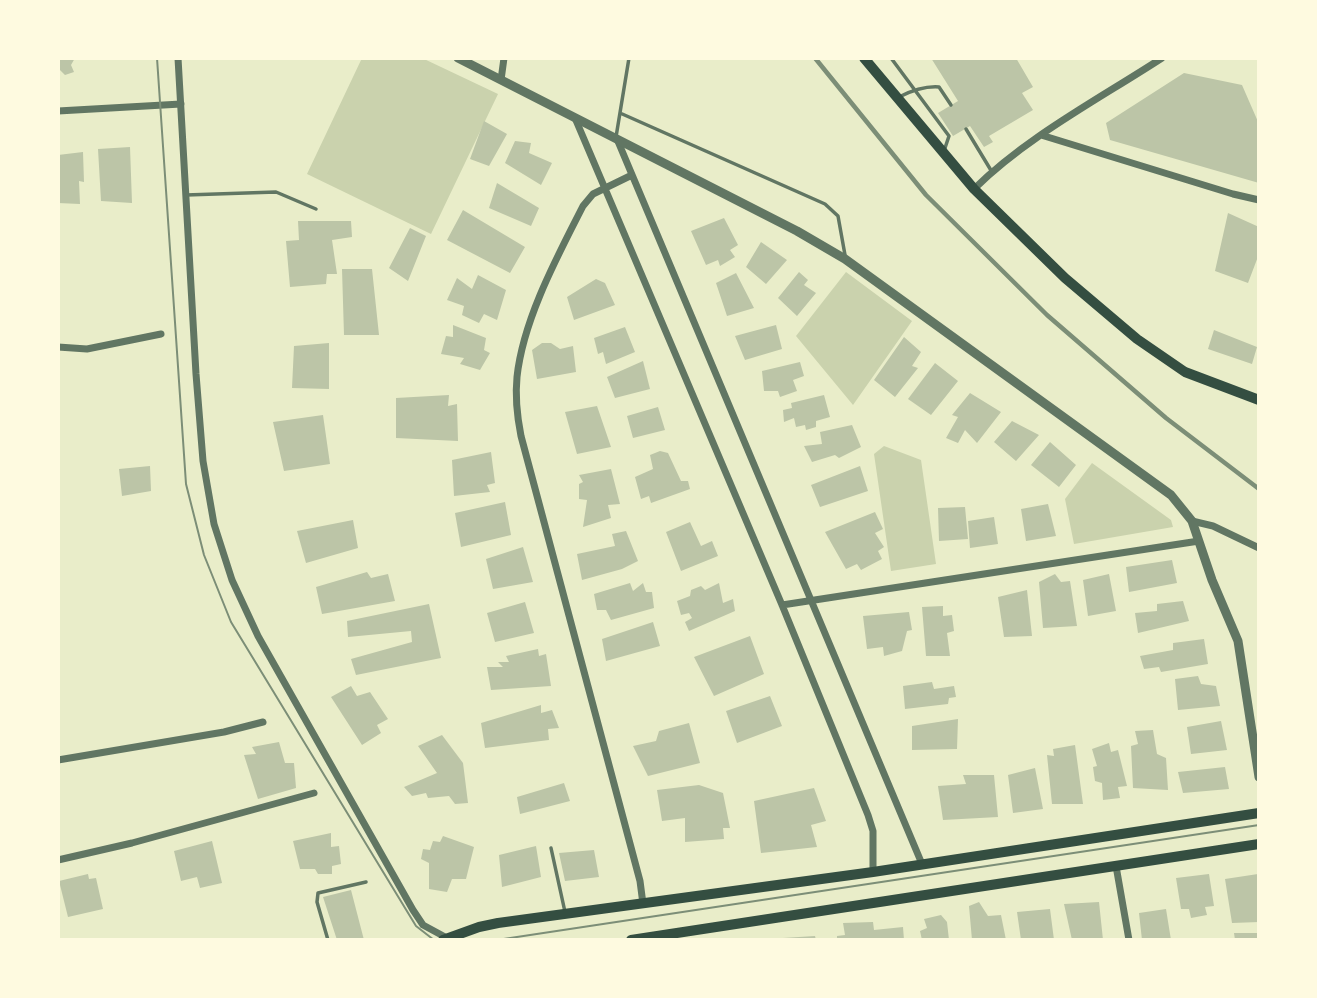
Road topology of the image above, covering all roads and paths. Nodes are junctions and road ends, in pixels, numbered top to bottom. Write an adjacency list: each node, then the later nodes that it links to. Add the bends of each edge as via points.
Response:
1 (178, 58): 11 (street)
2 (458, 58): 8 (street)
3 (504, 58): 8 (street)
4 (629, 58): 14 (lane)
5 (864, 58): 10 (main road)
6 (891, 58): 9 (lane)
7 (1162, 58): 17 (street)
8 (502, 80): 15 (street)
9 (915, 90): 10 (lane); 12 (lane, via 939,87); 19 (lane, via 948,136)
10 (897, 98): 19 (main road)
11 (181, 104): 13 (street); 24 (street)
12 (951, 105)
13 (58, 111)
14 (620, 113): 18 (lane); 27 (lane, via 825,204 838,216)
15 (574, 116): 18 (street); 22 (street)
16 (965, 129): 20 (lane)
17 (1041, 135): 20 (street); 25 (street)
18 (617, 137): 21 (street); 27 (street)
19 (943, 152): 23 (main road)
20 (992, 172): 23 (street)
21 (632, 175): 22 (street); 34 (street)
22 (605, 187): 35 (street); 48 (street, via 583,206 536,306 519,358 516,403)
23 (974, 189): 30 (main road, via 1137,340 1185,372)
24 (186, 195): 26 (lane, via 276,192); 51 (street, via 203,461 222,552 258,636 413,910 423,925)
25 (1259, 200)
26 (316, 209)
27 (845, 259): 31 (street, via 1152,478)
28 (161, 334): 29 (street, via 87,349)
29 (58, 346)
30 (1259, 400)
31 (1192, 521): 32 (street); 33 (street)
32 (1199, 541): 34 (street); 38 (street, via 1238,641)
33 (1259, 548)
34 (811, 601): 35 (street); 44 (street)
35 (782, 605): 46 (street, via 873,831)
36 (263, 722): 37 (street)
37 (58, 760)
38 (1259, 777)
39 (314, 793): 43 (street)
40 (1259, 813): 44 (main road)
41 (1259, 844): 45 (main road)
42 (551, 848): 49 (lane)
43 (58, 860)
44 (922, 864): 46 (main road)
45 (1116, 866): 52 (main road); 53 (street)
46 (873, 872): 48 (main road)
47 (366, 882): 50 (lane, via 318,893)
48 (643, 904): 49 (main road)
49 (565, 914): 51 (main road, via 479,927)
50 (328, 940)
51 (446, 940)
52 (631, 940)
53 (1129, 940)

